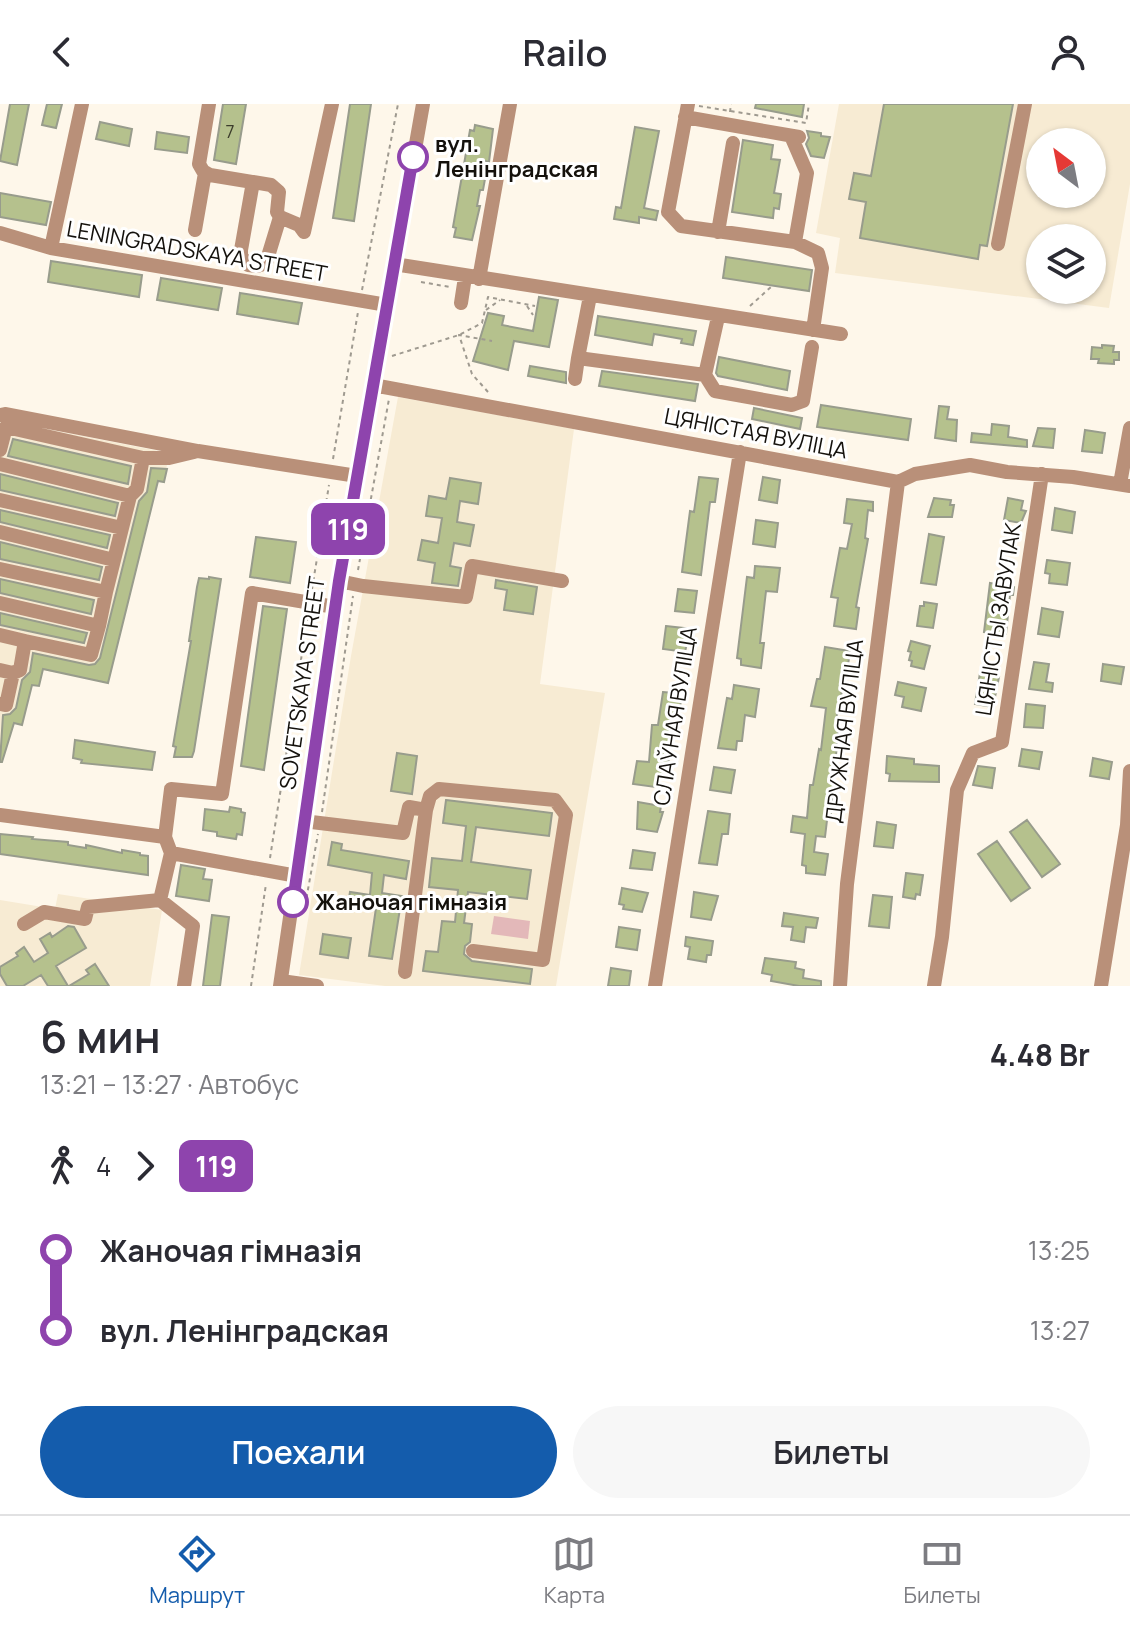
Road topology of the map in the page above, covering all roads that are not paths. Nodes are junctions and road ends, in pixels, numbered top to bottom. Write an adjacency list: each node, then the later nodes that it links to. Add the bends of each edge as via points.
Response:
1 (82, 104): 17 (street)
2 (209, 104): 9 (street, via 199,164)
3 (332, 104): 11 (street, via 304,232)
4 (423, 104): 18 (street, SOVETSKAYA STREET)
5 (510, 104): 19 (street)
6 (1025, 104): 16 (street)
7 (688, 108): 13 (street, via 668,212 681,226); 15 (street, via 796,137 807,173)
8 (733, 143): 13 (street)
9 (205, 173): 10 (street); 12 (street)
10 (253, 182): 11 (street, via 279,192); 11 (street, via 241,250 248,265 266,263)
11 (280, 217)
12 (195, 230)
13 (718, 232): 15 (street)
14 (0, 233): 17 (street, LENINGRADSKAYA STREET)
15 (795, 242): 23 (street, via 818,253 822,268)
16 (998, 244)
17 (51, 248): 21 (street, LENINGRADSKAYA STREET)
18 (394, 264): 19 (street); 21 (street, SOVETSKAYA STREET)
19 (467, 287): 20 (street)
20 (590, 296): 22 (street); 26 (street)
21 (387, 305): 29 (street, SOVETSKAYA STREET)
22 (718, 317): 23 (street); 27 (street)
23 (813, 330): 24 (street)
24 (841, 334)
25 (812, 347): 27 (street, via 803,401 792,405 715,391)
26 (578, 358): 27 (street); 28 (street)
27 (705, 375)
28 (575, 379)
29 (373, 385): 34 (street, ЦЯНІСТАЯ ВУЛІЦА); 38 (street, SOVETSKAYA STREET)
30 (0, 415): 33 (street)
31 (1130, 428): 40 (street)
32 (0, 450): 35 (street, via 6,427)
33 (198, 451): 35 (street); 38 (street)
34 (740, 452): 39 (street, ЦЯНІСТАЯ ВУЛІЦА); 71 (street, СЛАЎНАЯ ВУЛІЦА)
35 (143, 458): 41 (street, via 137,489)
36 (0, 464): 41 (street)
37 (1042, 474): 39 (street, ЦЯНІСТАЯ ВУЛІЦА, via 970,465); 40 (street, ЦЯНІСТАЯ ВУЛІЦА); 73 (street, ЦЯНІСТЫ ЗАВУЛАК, via 1002,742 973,753 957,790)
38 (357, 476): 47 (street, SOVETSKAYA STREET)
39 (898, 482): 72 (street, ДРУЖНАЯ ВУЛІЦА, via 847,884)
40 (1125, 485)
41 (130, 496): 43 (street)
42 (0, 500): 43 (street)
43 (122, 528): 45 (street)
44 (0, 532): 45 (street)
45 (114, 560): 49 (street)
46 (0, 569): 49 (street)
47 (339, 581): 48 (street, via 466,597 472,566); 51 (street, SOVETSKAYA STREET)
48 (562, 581)
49 (106, 592): 52 (street)
50 (0, 603): 52 (street)
51 (335, 607): 60 (street, SOVETSKAYA STREET); 61 (street, via 252,593 222,794 171,789)
52 (99, 626): 54 (street, via 91,655)
53 (0, 635): 54 (street)
54 (25, 641): 55 (street, via 20,670)
55 (7, 672): 56 (street, via 6,705)
56 (0, 704)
57 (1130, 771): 74 (street, via 1127,825)
58 (426, 810): 60 (street, via 409,807 403,833); 66 (street, via 439,789 555,800 566,815 543,960); 67 (street)
59 (0, 815): 61 (street)
60 (303, 821): 63 (street, SOVETSKAYA STREET)
61 (165, 837): 62 (street)
62 (171, 853): 63 (street); 64 (street)
63 (297, 876): 68 (street, SOVETSKAYA STREET)
64 (160, 900): 65 (street, via 88,907 85,919 44,912); 69 (street, via 193,926)
65 (24, 924)
66 (473, 951)
67 (405, 972)
68 (281, 984): 70 (street)
69 (184, 986)
70 (317, 986)
71 (655, 986)
72 (840, 986)
73 (934, 986)
74 (1101, 986)

